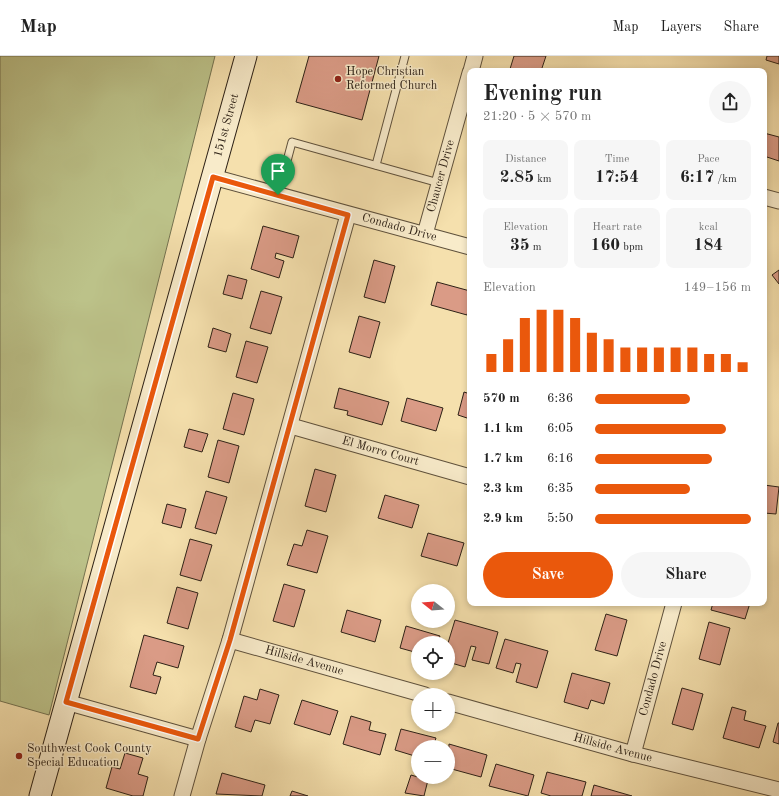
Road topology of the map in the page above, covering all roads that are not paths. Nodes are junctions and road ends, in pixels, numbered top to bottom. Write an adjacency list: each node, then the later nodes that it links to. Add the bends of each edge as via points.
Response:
1 (246, 56): 7 (street, 151st Street)
2 (405, 56): 6 (lane)
3 (475, 56): 4 (street, Chaucer Drive)
4 (471, 68)
5 (467, 83): 8 (street, Chaucer Drive)
6 (376, 165): 8 (lane); 9 (lane, via 292,142)
7 (213, 177): 9 (street, Condado Drive); 20 (street, 151st Street)
8 (440, 183): 13 (street, Chaucer Drive)
9 (278, 195): 12 (street, Condado Drive)
10 (767, 197): 11 (street)
11 (779, 201)
12 (348, 215): 13 (street, Condado Drive); 15 (street)
13 (425, 234): 14 (street, Condado Drive)
14 (467, 245)
15 (291, 426): 16 (street, El Morro Court); 18 (street)
16 (467, 476)
17 (673, 606): 23 (street, Condado Drive)
18 (230, 640): 19 (street, Hillside Avenue); 22 (street)
19 (411, 691)
20 (66, 702): 22 (street); 25 (street, 151st Street)
21 (455, 704): 23 (street, Hillside Avenue)
22 (198, 739): 26 (street)
23 (633, 754): 24 (street, Hillside Avenue)
24 (779, 790)
25 (40, 796)
26 (182, 796)

